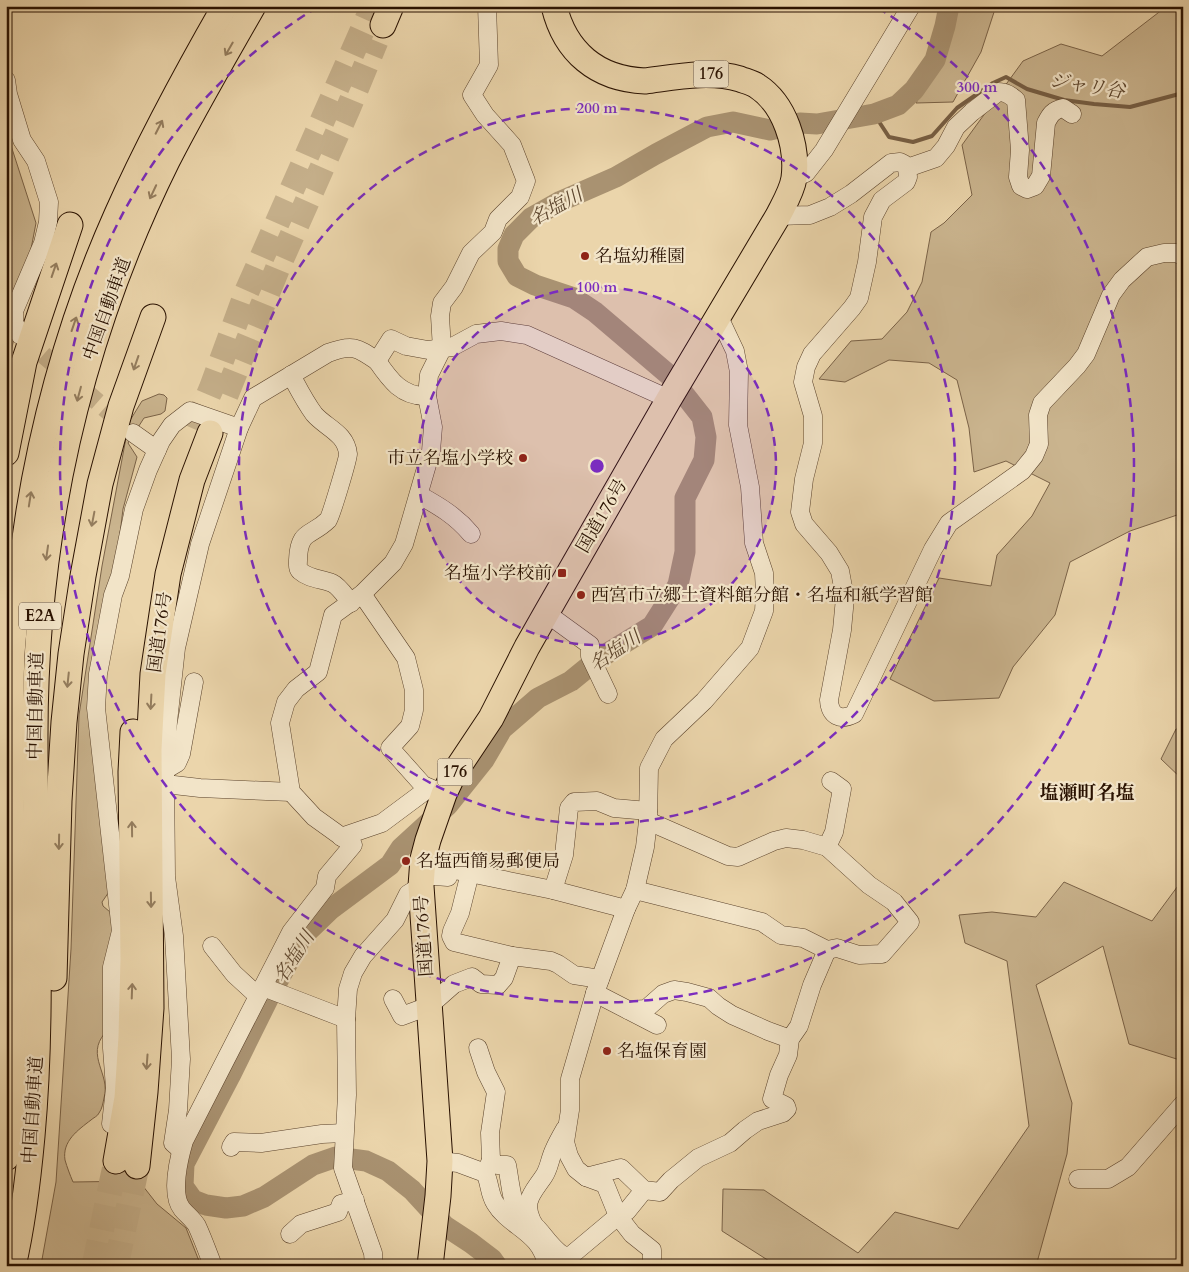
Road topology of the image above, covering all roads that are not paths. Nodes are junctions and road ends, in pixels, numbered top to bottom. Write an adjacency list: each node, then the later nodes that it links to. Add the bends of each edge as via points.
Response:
1 (224, 6): 57 (highway, 中国自動車道 / E2A, one-way to 1, via 15,1017 12,653 31,494 52,400 87,288 148,148)
2 (253, 6): 74 (highway, 中国自動車道 / E2A, one-way to 74, via 167,162 127,252 86,366 55,497 43,575 36,658 39,1027 35,1108)
3 (487, 6): 16 (street, via 489,65 472,95 512,145 526,181 520,197 498,218 493,232 471,253 442,303)
4 (554, 6): 9 (highway, 国道176号 / 176, via 565,36 586,60 606,73 645,81 712,74 756,85 774,100 792,138)
5 (911, 6): 9 (street, via 824,150 806,173)
6 (6, 80): 15 (street, via 22,140 36,161 49,202 43,243 14,311 14,322)
7 (1072, 114): 8 (street, via 1063,108 1056,109 1049,116 1041,176 1035,186 1026,189 1018,177 1020,150 1016,100 1003,92 998,92 961,122 936,158)
8 (907, 168): 10 (street, via 900,162 891,163 830,207 810,215); 12 (street, via 906,182 882,200 872,217 859,298 812,354 804,375 813,416 813,444 800,512 804,524 840,571 845,598 829,700 833,715 839,718 854,714 948,523 1022,471 1034,456 1039,444 1038,415 1042,403 1086,354 1111,295 1122,280 1147,257 1164,253)
9 (794, 178): 10 (highway, 国道176号 / 176)
10 (778, 216): 13 (highway, 国道176号 / 176)
11 (70, 225): 25 (highway, one-way to 11, via 24,362)
12 (1183, 256)
13 (718, 315): 19 (highway, 国道176号 / 176); 36 (street, via 735,351 739,372 738,424 750,487 754,543 764,573 764,611 750,648 704,701 664,740 648,768)
14 (152, 317): 74 (highway, one-way to 74, via 121,406 100,484 71,654 64,722 56,958 50,1032 32,1188)
15 (20, 335)
16 (442, 349): 17 (street, via 406,346 391,339); 19 (street, via 476,334 500,331 527,335); 20 (street, via 429,375)
17 (377, 361): 18 (street, via 360,349 341,348 328,352); 20 (street, via 402,389 411,395)
18 (291, 375): 21 (street, via 253,398); 28 (street, via 314,414 325,426 341,435 348,455 329,519 298,546 298,566 300,571 334,584)
19 (672, 393): 29 (highway, 国道176号 / 176)
20 (427, 396): 26 (street, via 434,427 432,451)
21 (239, 428): 24 (street, via 190,411 172,426); 32 (street, via 200,544 176,648)
22 (202, 431): 65 (highway, 国道176号, via 178,473 153,573 137,675 131,772 134,959 127,1098)
23 (133, 433): 24 (street)
24 (157, 450): 65 (street, via 134,509 113,595 98,674 96,708 121,931 112,967 112,1048)
25 (6, 453)
26 (419, 495): 27 (street, via 460,520); 28 (street, via 397,557)
27 (471, 534)
28 (356, 598): 34 (street, via 406,658 414,690 410,726 390,748 423,785); 35 (street, via 333,615 318,672 296,688 286,702 280,723)
29 (546, 613): 31 (street, via 590,644 590,656); 34 (highway, 国道176号 / 176, via 491,718 452,775)
30 (194, 682): 32 (street, via 182,754)
31 (608, 694)
32 (165, 777): 35 (street, via 200,788); 62 (street, via 166,877 174,936 181,1059 172,1143)
33 (831, 780): 38 (street, via 842,789 834,832)
34 (436, 791): 37 (street, via 382,823); 40 (highway, 国道176号 / 176)
35 (291, 792): 37 (street, via 314,817)
36 (648, 816): 38 (street, via 728,856 738,857 774,840 786,838); 41 (street, via 597,801 574,802 569,808 564,855); 42 (street)
37 (341, 837): 48 (street, via 352,845 327,876 325,888 291,932)
38 (827, 847): 45 (street, via 869,885 894,902 910,922 882,954 859,955 837,948)
39 (470, 873): 40 (street, via 450,869 448,877); 41 (street); 46 (street, via 466,895 452,931 454,942)
40 (421, 881): 51 (highway, 国道176号 / 176); 53 (street, via 408,894 395,920 363,956 353,973 348,989)
41 (552, 890): 43 (street)
42 (635, 890): 43 (street); 45 (street, via 762,922 781,935 802,938)
43 (626, 909): 47 (street)
44 (212, 946): 48 (street, via 234,974)
45 (827, 950): 55 (street, via 799,1026)
46 (512, 956): 47 (street, via 558,964); 51 (street, via 498,985 481,984 472,977 454,984)
47 (598, 986): 52 (street); 59 (street, via 570,1079)
48 (261, 992): 53 (street); 62 (street)
49 (6, 996): 57 (highway)
50 (393, 999): 51 (street, via 402,1016)
51 (429, 1006): 64 (highway, 国道176号 / 176)
52 (628, 1010): 54 (street); 55 (street, via 646,1009 663,994 674,990 687,992 709,998 732,1015)
53 (346, 1019): 60 (street)
54 (657, 1025)
55 (790, 1039): 69 (street, via 788,1055 772,1099 787,1109 758,1122 730,1143 698,1158 660,1192)
56 (478, 1048): 66 (street, via 496,1092)
57 (12, 1101): 63 (highway, 中国自動車道 / E2A)
58 (1183, 1104): 68 (street, via 1128,1167 1108,1179)
59 (567, 1127): 67 (street, via 565,1142 569,1156 576,1169); 72 (street, via 555,1147 545,1175 530,1195 529,1216)
60 (344, 1140): 61 (street, via 322,1134 261,1143 234,1142); 70 (street, via 343,1168)
61 (231, 1147)
62 (181, 1150): 75 (street, via 176,1179 180,1208 198,1228)
63 (6, 1158)
64 (440, 1161): 66 (street); 77 (highway, 国道176号 / 176)
65 (120, 1162)
66 (488, 1166): 72 (street, via 508,1165 520,1216); 78 (street, via 493,1201 534,1237)
67 (586, 1177): 69 (street, via 620,1168); 71 (street, via 605,1184)
68 (1078, 1179)
69 (644, 1190): 71 (street)
70 (355, 1200): 73 (street, via 341,1204 338,1212 301,1224); 76 (street, via 373,1253)
71 (618, 1216): 72 (street, via 569,1257 549,1243); 79 (street, via 632,1234 652,1250)
72 (534, 1225)
73 (290, 1234)
74 (15, 1258)
75 (213, 1266)
76 (374, 1266)
77 (430, 1266)
78 (547, 1266)
79 (652, 1266)

